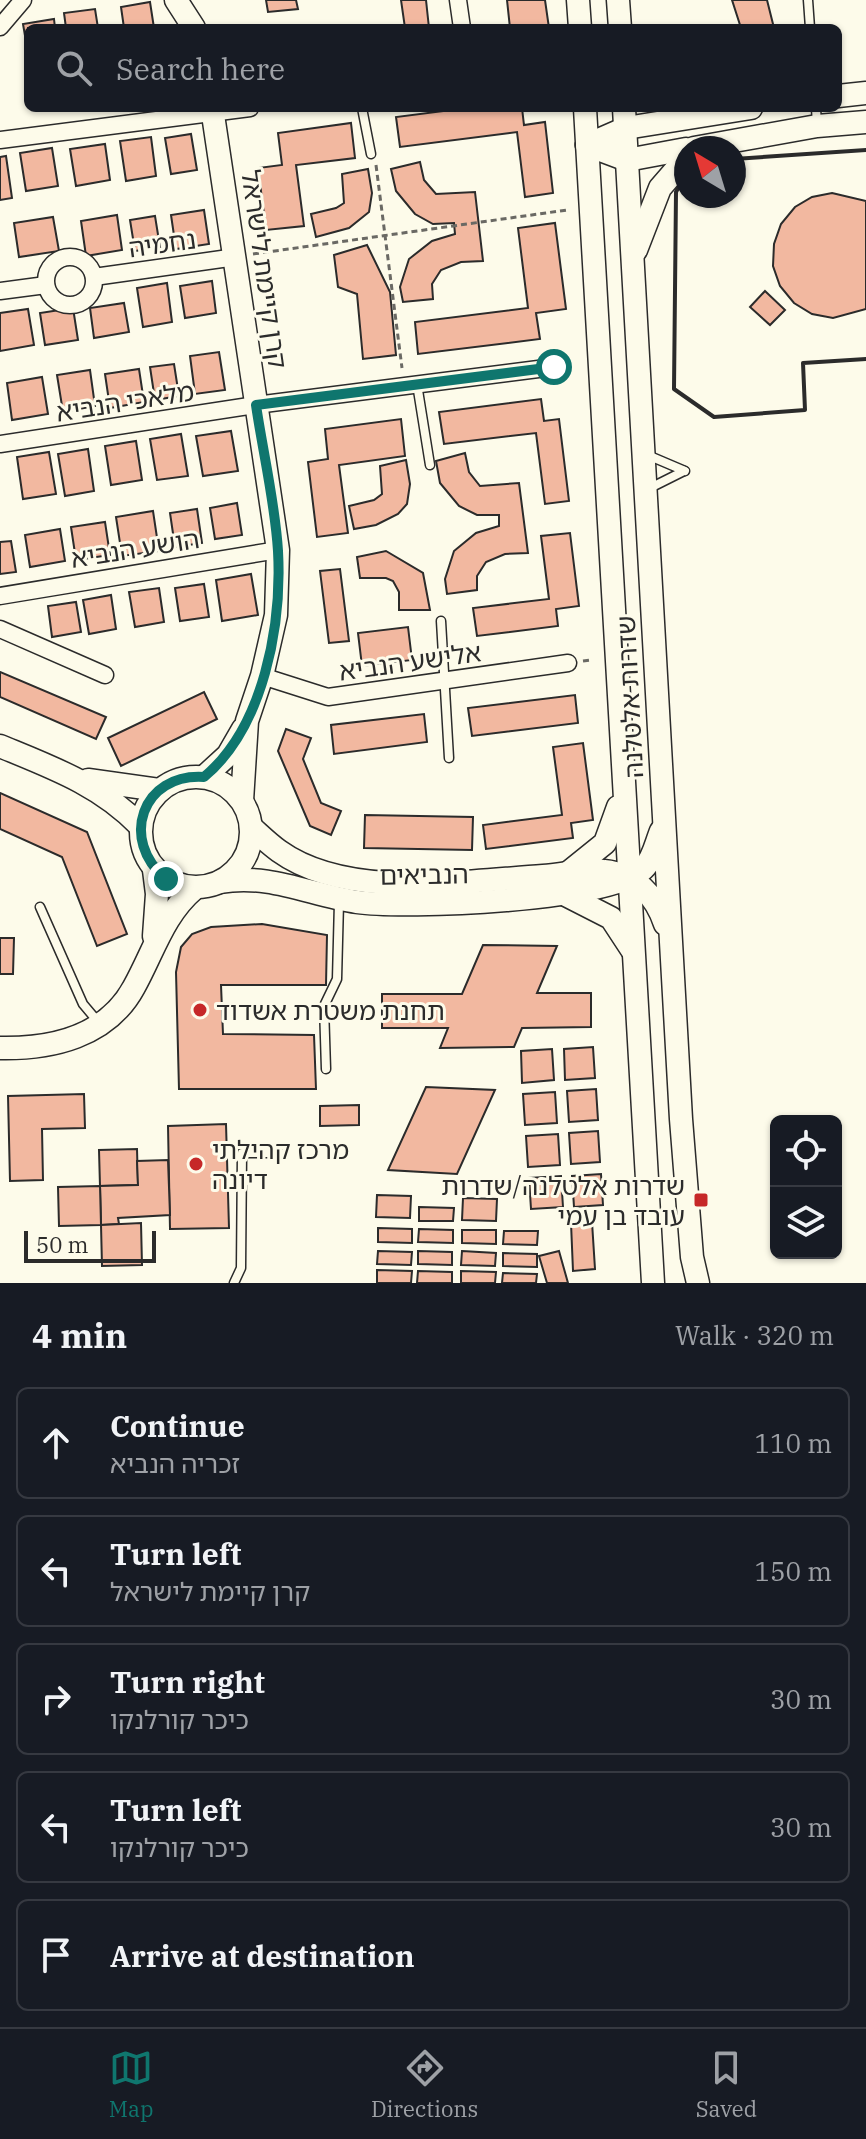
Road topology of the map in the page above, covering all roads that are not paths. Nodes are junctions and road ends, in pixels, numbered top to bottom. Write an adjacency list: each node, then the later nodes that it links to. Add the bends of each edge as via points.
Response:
1 (23, 0): 12 (street)
2 (176, 0): 7 (street)
3 (458, 0): 8 (street)
4 (578, 0): 9 (street)
5 (618, 0): 10 (street)
6 (808, 0): 11 (lane)
7 (191, 24)
8 (461, 24)
9 (580, 24)
10 (620, 24)
11 (810, 24)
12 (0, 27)
13 (866, 93): 14 (street)
14 (842, 96)
15 (205, 112): 26 (street)
16 (212, 112): 32 (street, קרן קיימת לישראל)
17 (363, 112): 29 (lane)
18 (585, 112): 27 (street, שדרות אלטלנה)
19 (697, 112): 21 (street)
20 (727, 112): 21 (street)
21 (709, 115): 23 (street)
22 (816, 117): 24 (street); 25 (street)
23 (625, 118): 27 (street); 30 (street, שדרות אלטלנה)
24 (866, 122)
25 (742, 136)
26 (0, 140)
27 (587, 145): 30 (street); 57 (street, שדרות אלטלנה)
28 (674, 151): 30 (street)
29 (371, 154)
30 (627, 160): 33 (street, שדרות אלטלנה)
31 (674, 172): 33 (street, via 660,188)
32 (236, 257): 34 (street, נחמיה); 39 (street, קרן קיימת לישראל)
33 (633, 259): 41 (street, שדרות אלטלנה)
34 (94, 277): 35 (street, via 87,264 66,257 48,270); 35 (street, via 92,292 74,305 59,303)
35 (46, 285): 36 (street)
36 (0, 291)
37 (554, 367): 38 (street, מלאכי הנביא)
38 (410, 385): 39 (street, מלאכי הנביא); 42 (lane)
39 (256, 405): 40 (street, מלאכי הנביא); 44 (street, קרן קיימת לישראל)
40 (0, 444)
41 (644, 454): 43 (street, שדרות אלטלנה); 43 (lane, via 685,471)
42 (430, 465)
43 (646, 491): 60 (street, שדרות אלטלנה)
44 (278, 550): 45 (street, הושע הנביא); 50 (street, קרן קיימת לישראל, via 276,615)
45 (0, 596)
46 (441, 621): 51 (lane)
47 (0, 629): 49 (street)
48 (568, 663): 51 (street, אלישע הנביא)
49 (105, 675)
50 (262, 676): 51 (street, אלישע הנביא, via 328,697); 52 (street, קרן קיימת לישראל)
51 (444, 680): 54 (lane)
52 (247, 721): 55 (street, קרן קיימת לישראל, via 228,755); 59 (street, קרן קיימת לישראל)
53 (0, 746): 56 (street)
54 (449, 758)
55 (204, 777): 58 (street, via 181,778); 59 (street, via 219,781)
56 (79, 778): 58 (street); 61 (street)
57 (622, 784): 65 (street, שדרות אלטלנה); 67 (street, via 605,843)
58 (159, 790): 61 (street)
59 (242, 801): 62 (street)
60 (664, 822): 65 (street, via 649,862); 71 (street, שדרות אלטלנה)
61 (140, 826): 63 (street, via 145,857)
62 (251, 827): 64 (street, הנביאים, via 278,851); 66 (street, via 241,865)
63 (154, 870): 68 (street, via 180,886); 72 (street)
64 (327, 872): 67 (street, הנביאים, via 420,883); 69 (lane)
65 (629, 879): 67 (street, הנביאים, via 604,888); 71 (street, via 653,898); 73 (street, שדרות אלטלנה)
66 (220, 882): 68 (street); 69 (street, הנביאים, via 257,878)
67 (563, 884): 69 (street, הנביאים, via 415,906); 73 (street, via 611,918)
68 (195, 888): 72 (street, via 178,902)
69 (339, 899): 76 (lane, via 337,979 324,1006)
70 (40, 907): 74 (lane, via 83,1004)
71 (671, 942): 80 (street, שדרות אלטלנה, via 682,1135)
72 (153, 944): 74 (street, via 133,989)
73 (635, 956): 79 (street, שדרות אלטלנה)
74 (100, 1024): 75 (street, via 64,1043)
75 (0, 1048)
76 (326, 1069)
77 (281, 1153): 78 (lane, via 242,1153 241,1268)
78 (234, 1283)
79 (653, 1283)
80 (698, 1283)

